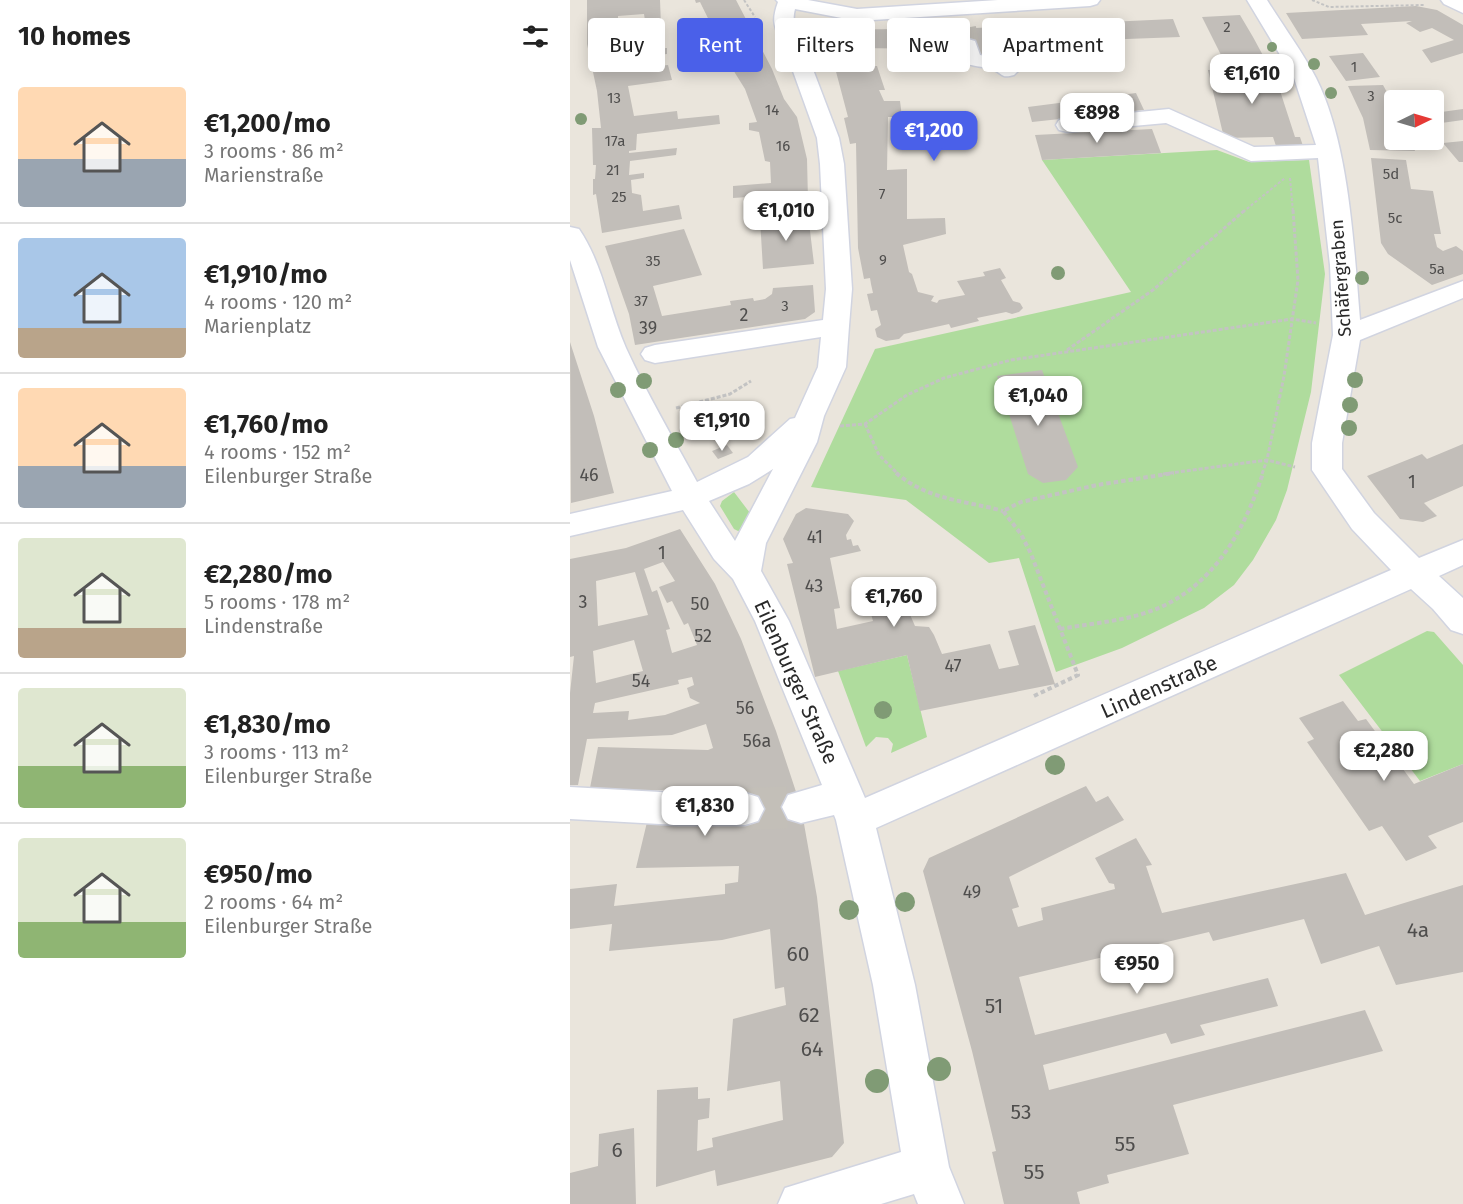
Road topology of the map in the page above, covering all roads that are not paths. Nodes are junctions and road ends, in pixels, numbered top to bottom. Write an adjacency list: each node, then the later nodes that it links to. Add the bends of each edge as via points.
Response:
1 (787, 0): 7 (street); 8 (street)
2 (1090, 0): 5 (street)
3 (1257, 0): 14 (street, Schäfergraben, via 1301,72 1306,108)
4 (1451, 0): 6 (street)
5 (1042, 2): 11 (street)
6 (1463, 6)
7 (857, 15): 9 (street); 10 (street)
8 (783, 18)
9 (835, 18)
10 (887, 19)
11 (970, 26)
12 (804, 72): 17 (street, via 828,138 832,164 839,288)
13 (1067, 125): 14 (street, via 1169,116 1251,154)
14 (1329, 151): 18 (street, Schäfergraben)
15 (570, 234): 21 (street, Eilenburger Straße, via 584,263 612,347)
16 (1463, 289): 18 (street)
17 (836, 326): 19 (street); 20 (street, via 832,367)
18 (1347, 335): 25 (street, Schäfergraben, via 1327,443 1327,470 1363,521)
19 (655, 354)
20 (810, 416): 21 (street, via 759,464); 24 (street, via 802,442 750,543)
21 (689, 495): 22 (street); 24 (street, Eilenburger Straße, via 725,550)
22 (570, 525)
23 (1463, 552): 25 (street, Lindenstraße)
24 (745, 572): 29 (street, Eilenburger Straße, via 772,621)
25 (1415, 574): 26 (street); 29 (street, Lindenstraße)
26 (1463, 621)
27 (570, 803): 30 (street)
28 (801, 807): 29 (street, Lindenstraße)
29 (850, 808): 31 (street, Eilenburger Straße, via 894,985)
30 (745, 809)
31 (929, 1192): 32 (street)
32 (801, 1204)

